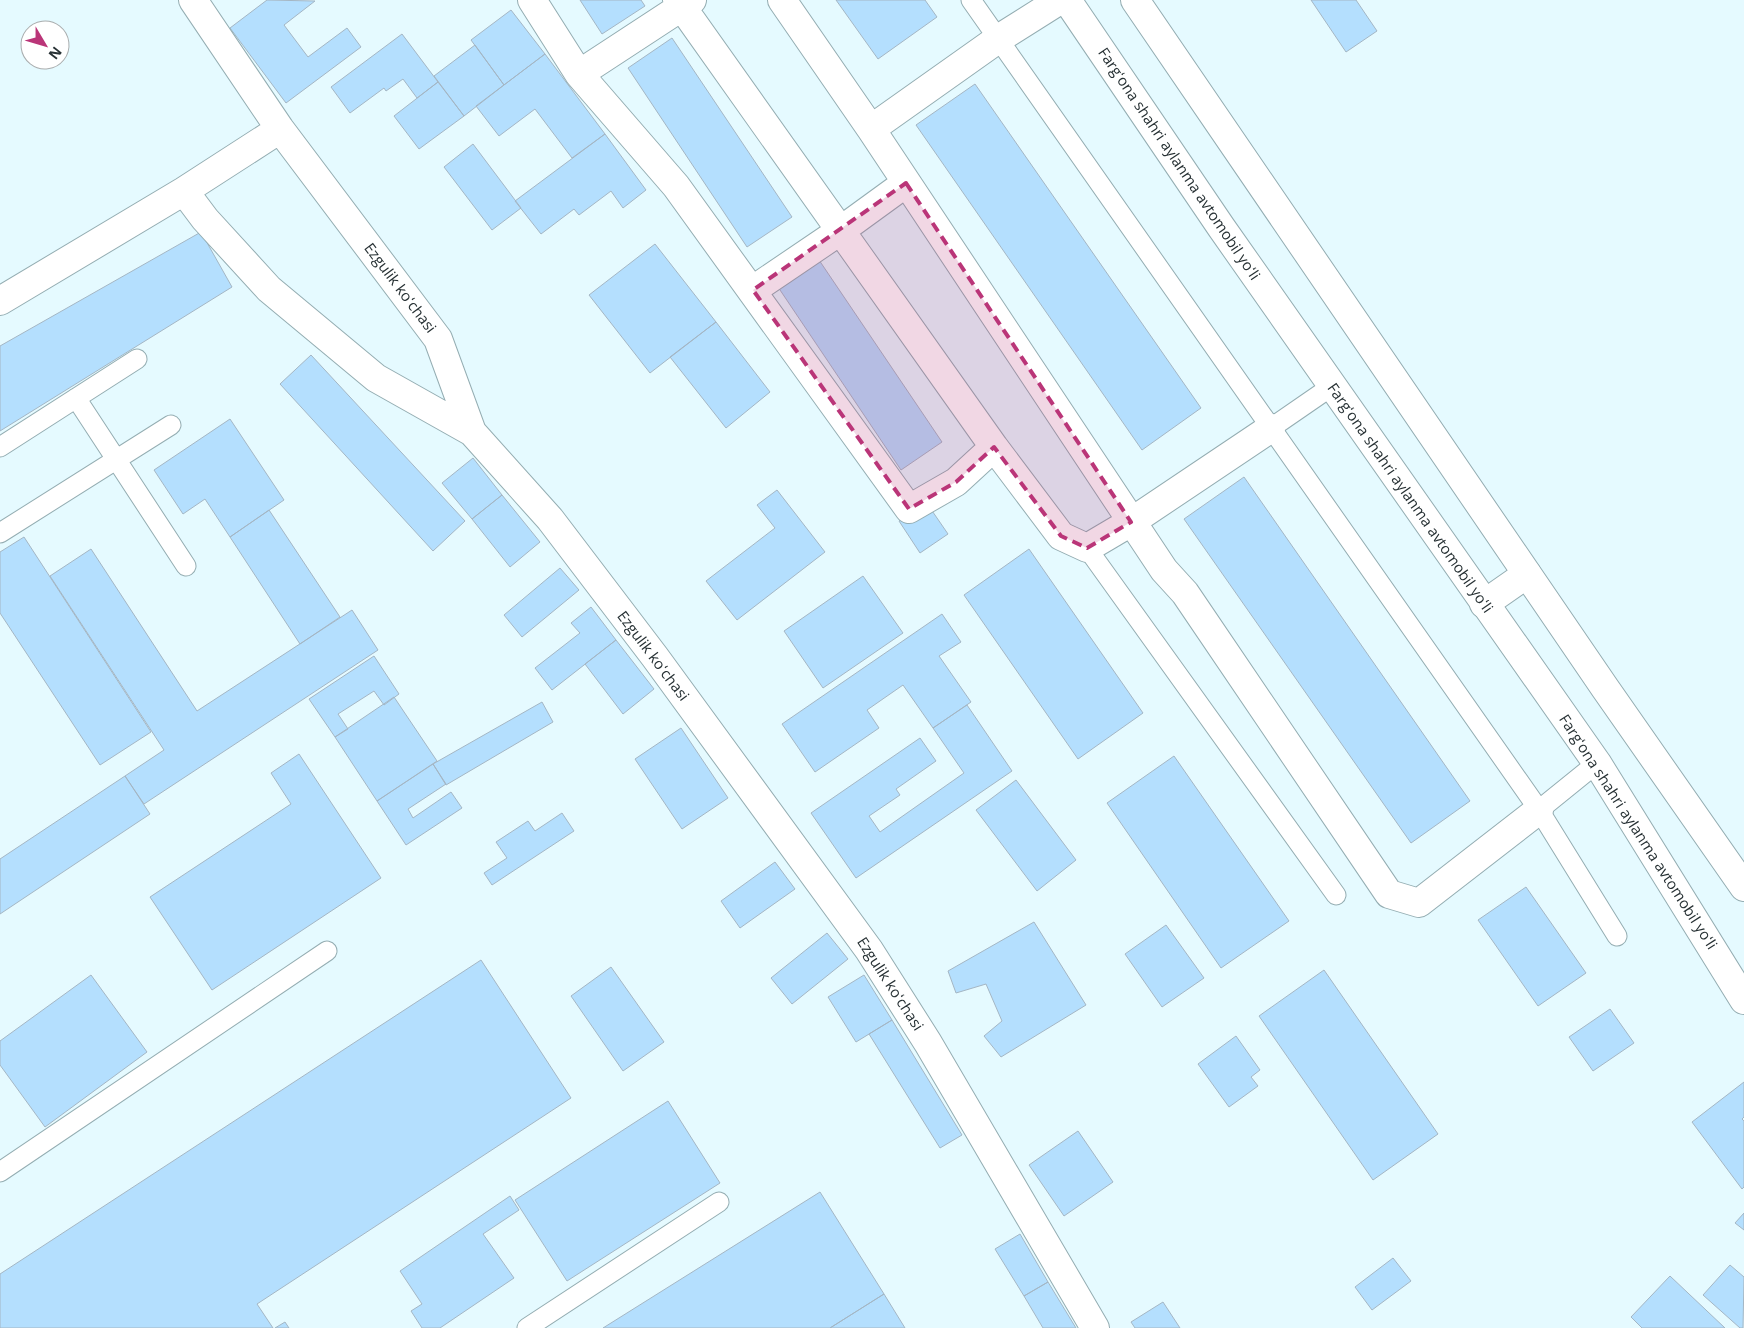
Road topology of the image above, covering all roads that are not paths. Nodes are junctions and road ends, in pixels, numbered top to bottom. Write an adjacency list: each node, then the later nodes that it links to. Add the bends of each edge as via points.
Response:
1 (193, 0): 11 (main road, Ezgulik koʻchasi)
2 (532, 0): 10 (main road)
3 (782, 0): 12 (main road)
4 (971, 0): 9 (lane)
5 (1060, 0): 9 (main road)
6 (1068, 0): 19 (main road, Fargʻona shahri aylanma avtomobil yoʻli)
7 (1135, 0): 31 (main road)
8 (684, 2): 10 (main road); 15 (main road)
9 (998, 39): 12 (main road); 22 (lane)
10 (579, 74): 16 (main road, via 676,186)
11 (280, 129): 14 (main road); 23 (main road, Ezgulik koʻchasi, via 438,339)
12 (871, 129): 13 (main road)
13 (906, 183): 15 (main road); 27 (main road)
14 (184, 191): 17 (main road); 23 (main road, via 205,219 269,288 376,378)
15 (840, 231): 16 (main road); 25 (main road)
16 (753, 290): 25 (main road, via 909,509 956,482)
17 (0, 301)
18 (137, 359): 20 (lane)
19 (1332, 386): 22 (lane); 32 (main road, Fargʻona shahri aylanma avtomobil yoʻli)
20 (76, 398): 24 (lane); 26 (lane)
21 (171, 425): 26 (lane)
22 (1271, 428): 27 (main road); 34 (lane)
23 (472, 432): 43 (main road, Ezgulik koʻchasi, via 550,519 869,950 938,1060)
24 (0, 447)
25 (994, 447): 29 (main road, via 1061,536)
26 (117, 460): 28 (lane); 30 (lane)
27 (1131, 522): 29 (main road); 34 (main road, via 1164,570 1185,593 1389,894 1419,903)
28 (0, 533)
29 (1087, 548): 36 (lane)
30 (186, 566)
31 (1527, 574): 32 (main road); 35 (main road)
32 (1484, 604): 33 (main road, Fargʻona shahri aylanma avtomobil yoʻli)
33 (1597, 763): 34 (lane); 39 (main road, Fargʻona shahri aylanma avtomobil yoʻli)
34 (1539, 810): 37 (lane)
35 (1744, 887)
36 (1336, 895)
37 (1617, 936)
38 (327, 951): 40 (lane)
39 (1744, 1000)
40 (0, 1172)
41 (719, 1202): 42 (lane)
42 (527, 1328)
43 (1094, 1328)

